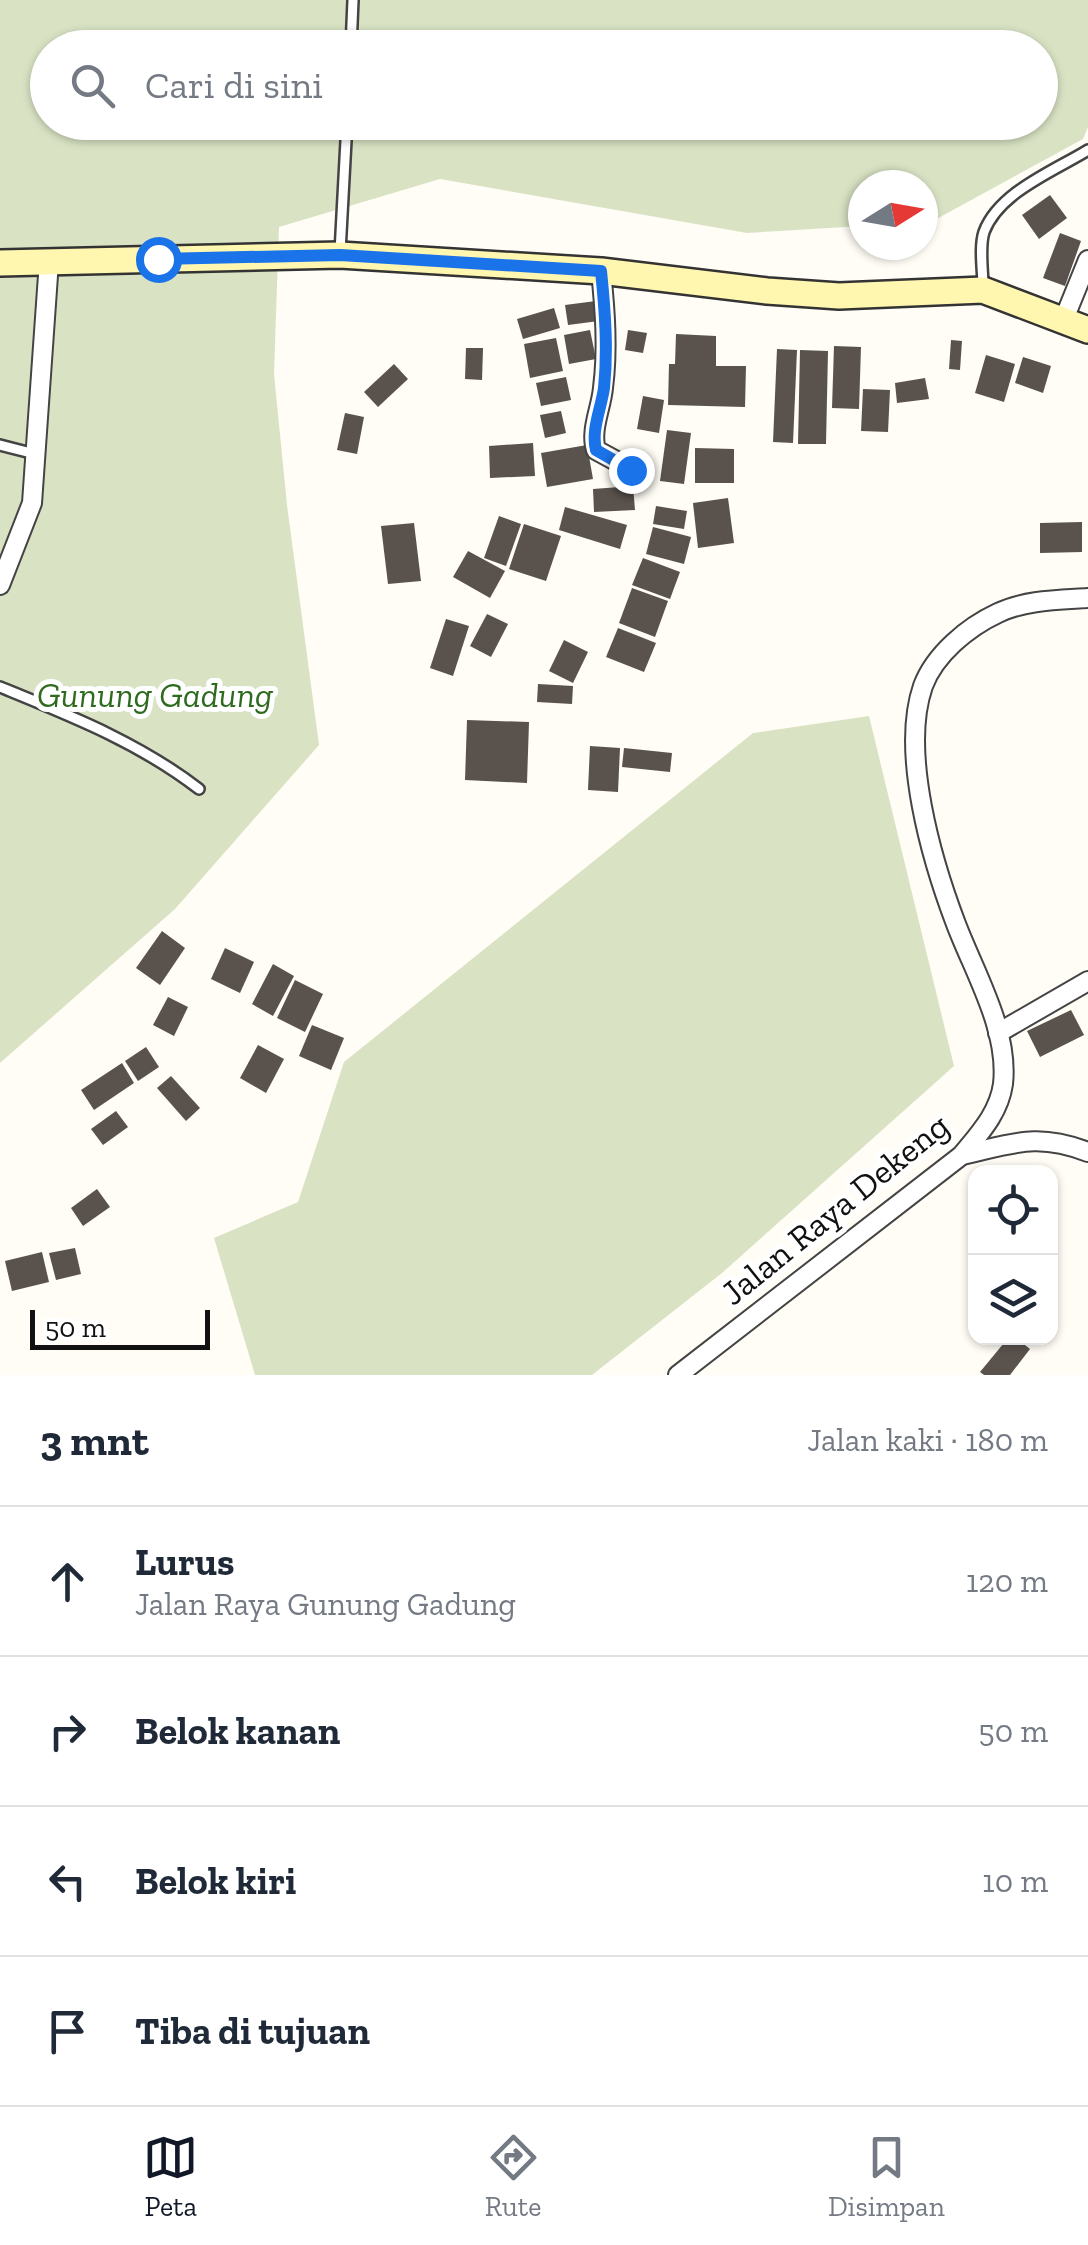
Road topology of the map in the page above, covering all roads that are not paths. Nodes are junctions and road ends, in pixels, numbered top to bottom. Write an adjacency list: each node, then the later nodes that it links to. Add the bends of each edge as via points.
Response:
1 (353, 0): 2 (lane)
2 (352, 30)
3 (346, 140): 5 (lane)
4 (1088, 150): 10 (lane, via 1016,194 991,219 983,236)
5 (340, 255): 7 (street); 9 (street)
6 (1088, 260): 11 (street)
7 (49, 262): 8 (street); 14 (street)
8 (0, 263)
9 (601, 271): 10 (street, via 839,296); 15 (street, via 604,389 593,440 596,450)
10 (983, 290): 11 (street)
11 (1064, 319): 12 (street)
12 (1088, 330)
13 (0, 444): 14 (lane)
14 (38, 455): 16 (street, via 32,503)
15 (631, 470)
16 (0, 585)
17 (1088, 598): 21 (street, Jalan Raya Dekeng, via 1024,605 976,625 934,666 917,710 915,745 936,861)
18 (0, 688): 19 (lane, via 120,736)
19 (200, 789)
20 (1088, 980): 21 (street)
21 (998, 1032): 23 (street, Jalan Raya Dekeng, via 1003,1061 995,1112)
22 (1088, 1152): 23 (street, via 1048,1140)
23 (962, 1156): 24 (street, Jalan Raya Dekeng)
24 (680, 1374)

